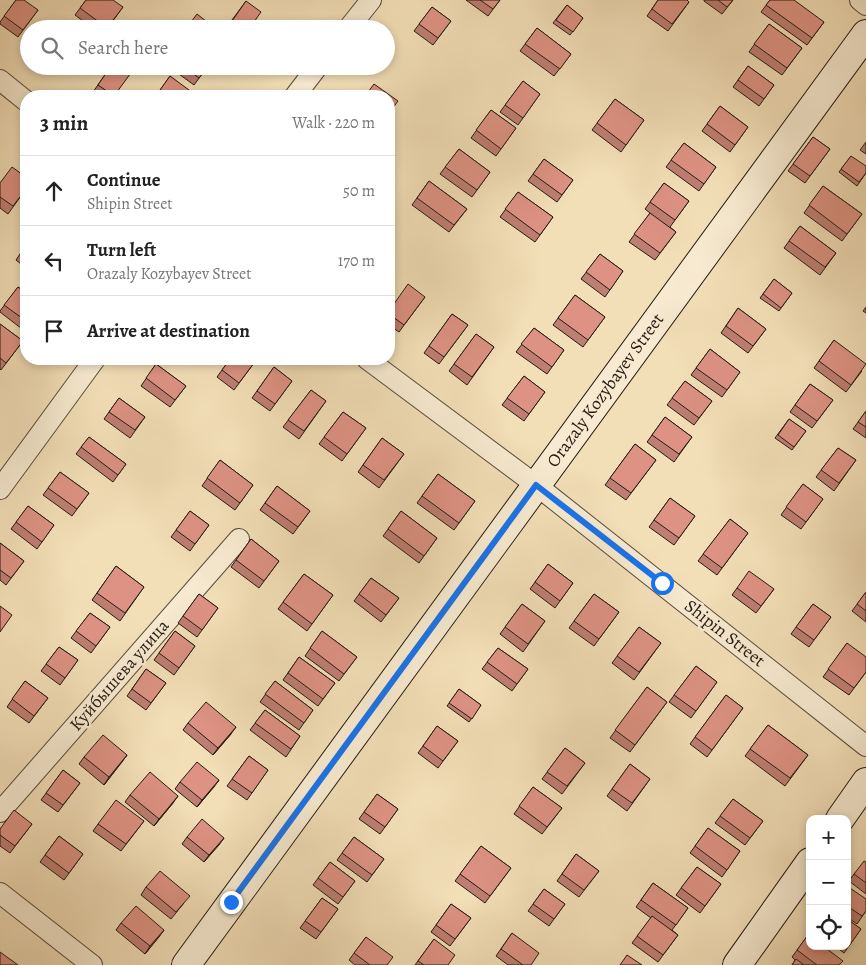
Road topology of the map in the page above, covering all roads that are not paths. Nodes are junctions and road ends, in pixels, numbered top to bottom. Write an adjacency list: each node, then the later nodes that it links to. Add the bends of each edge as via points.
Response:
1 (371, 0): 4 (street)
2 (860, 0): 3 (street)
3 (866, 5)
4 (355, 20)
5 (866, 34): 12 (street, Orazaly Kozybayev Street)
6 (311, 75): 8 (street)
7 (0, 80): 9 (street)
8 (300, 90)
9 (20, 95)
10 (91, 365): 13 (street)
11 (375, 365): 12 (street, Shipin Street)
12 (536, 485): 15 (street, Shipin Street); 22 (street, Orazaly Kozybayev Street)
13 (0, 489)
14 (239, 539): 17 (street, Куйбышева улица)
15 (866, 746)
16 (866, 782): 18 (street)
17 (0, 812)
18 (843, 815)
19 (806, 868): 23 (street)
20 (0, 893): 21 (street)
21 (92, 965)
22 (186, 965)
23 (737, 965)

